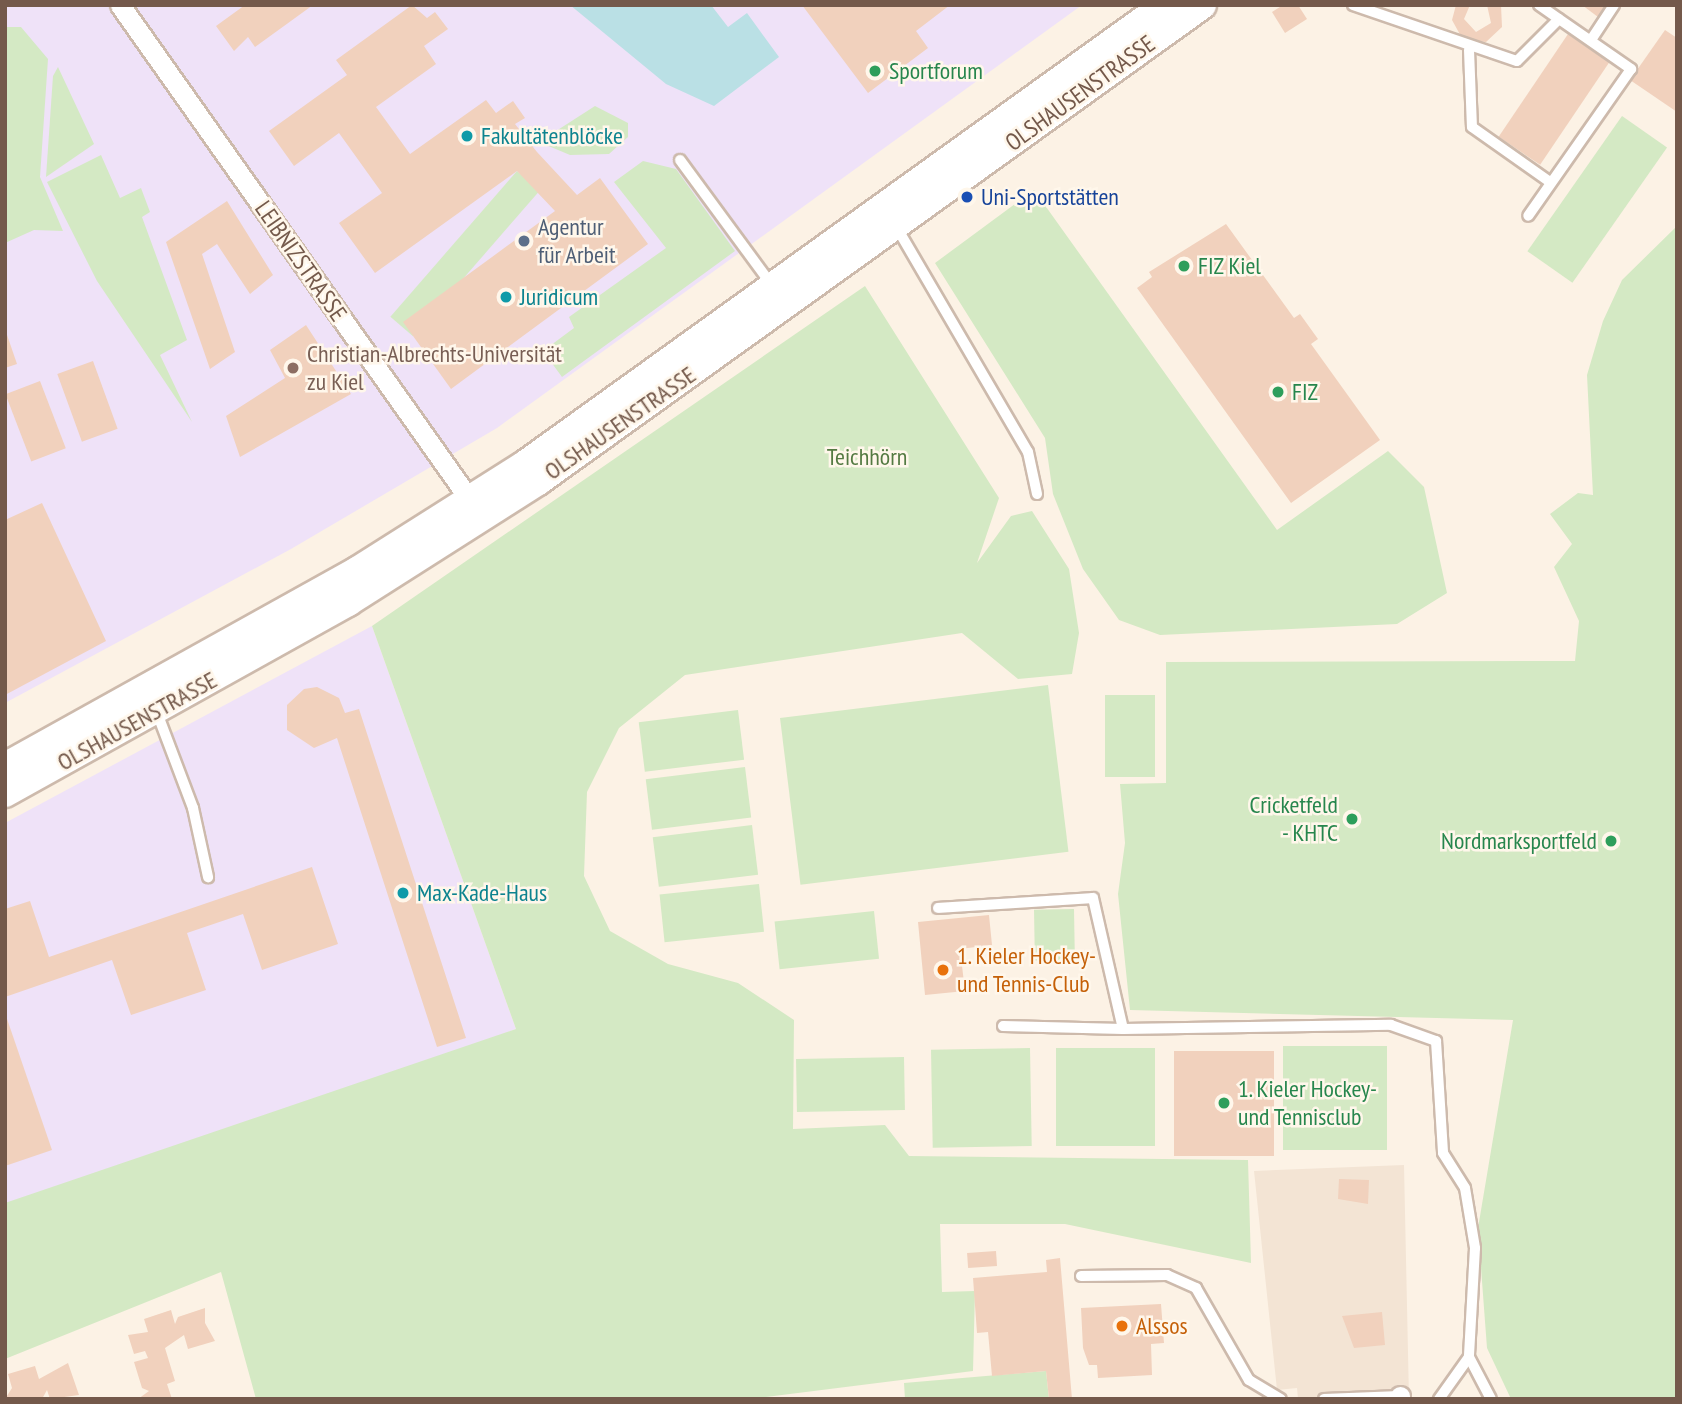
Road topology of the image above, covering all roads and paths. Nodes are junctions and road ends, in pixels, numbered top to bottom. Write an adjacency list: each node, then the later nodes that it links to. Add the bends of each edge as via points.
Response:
1 (120, 5): 16 (street, LEIBNIZSTRASSE)
2 (1165, 5): 14 (street, OLSHAUSENSTRASSE)
3 (1202, 5): 13 (street, OLSHAUSENSTRASSE)
4 (1353, 5): 9 (lane)
5 (1539, 5): 7 (lane)
6 (1615, 5): 8 (lane)
7 (1559, 19): 8 (lane); 9 (lane, via 1517,61)
8 (1591, 40): 11 (lane, via 1630,69)
9 (1469, 50): 11 (lane, via 1472,127)
10 (680, 160): 14 (lane)
11 (1550, 182): 12 (lane)
12 (1528, 216)
13 (897, 228): 15 (lane, via 1028,452); 16 (street, OLSHAUSENSTRASSE)
14 (775, 290): 16 (street, OLSHAUSENSTRASSE)
15 (1037, 494)
16 (476, 508): 17 (street, OLSHAUSENSTRASSE)
17 (151, 702): 18 (street, OLSHAUSENSTRASSE); 19 (street, OLSHAUSENSTRASSE); 20 (lane, via 193,808)
18 (5, 767)
19 (5, 793)
20 (208, 877)
21 (938, 908): 23 (lane, via 1093,898)
22 (1003, 1026): 23 (lane)
23 (1123, 1029): 25 (lane, via 1391,1025 1436,1041 1443,1153 1465,1188 1472,1216)
24 (1081, 1276): 27 (lane, via 1167,1275 1196,1288 1250,1380)
25 (1469, 1357): 29 (lane); 30 (lane)
26 (1400, 1398): 28 (lane)
27 (1281, 1399)
28 (1324, 1399)
29 (1438, 1399)
30 (1491, 1399)

